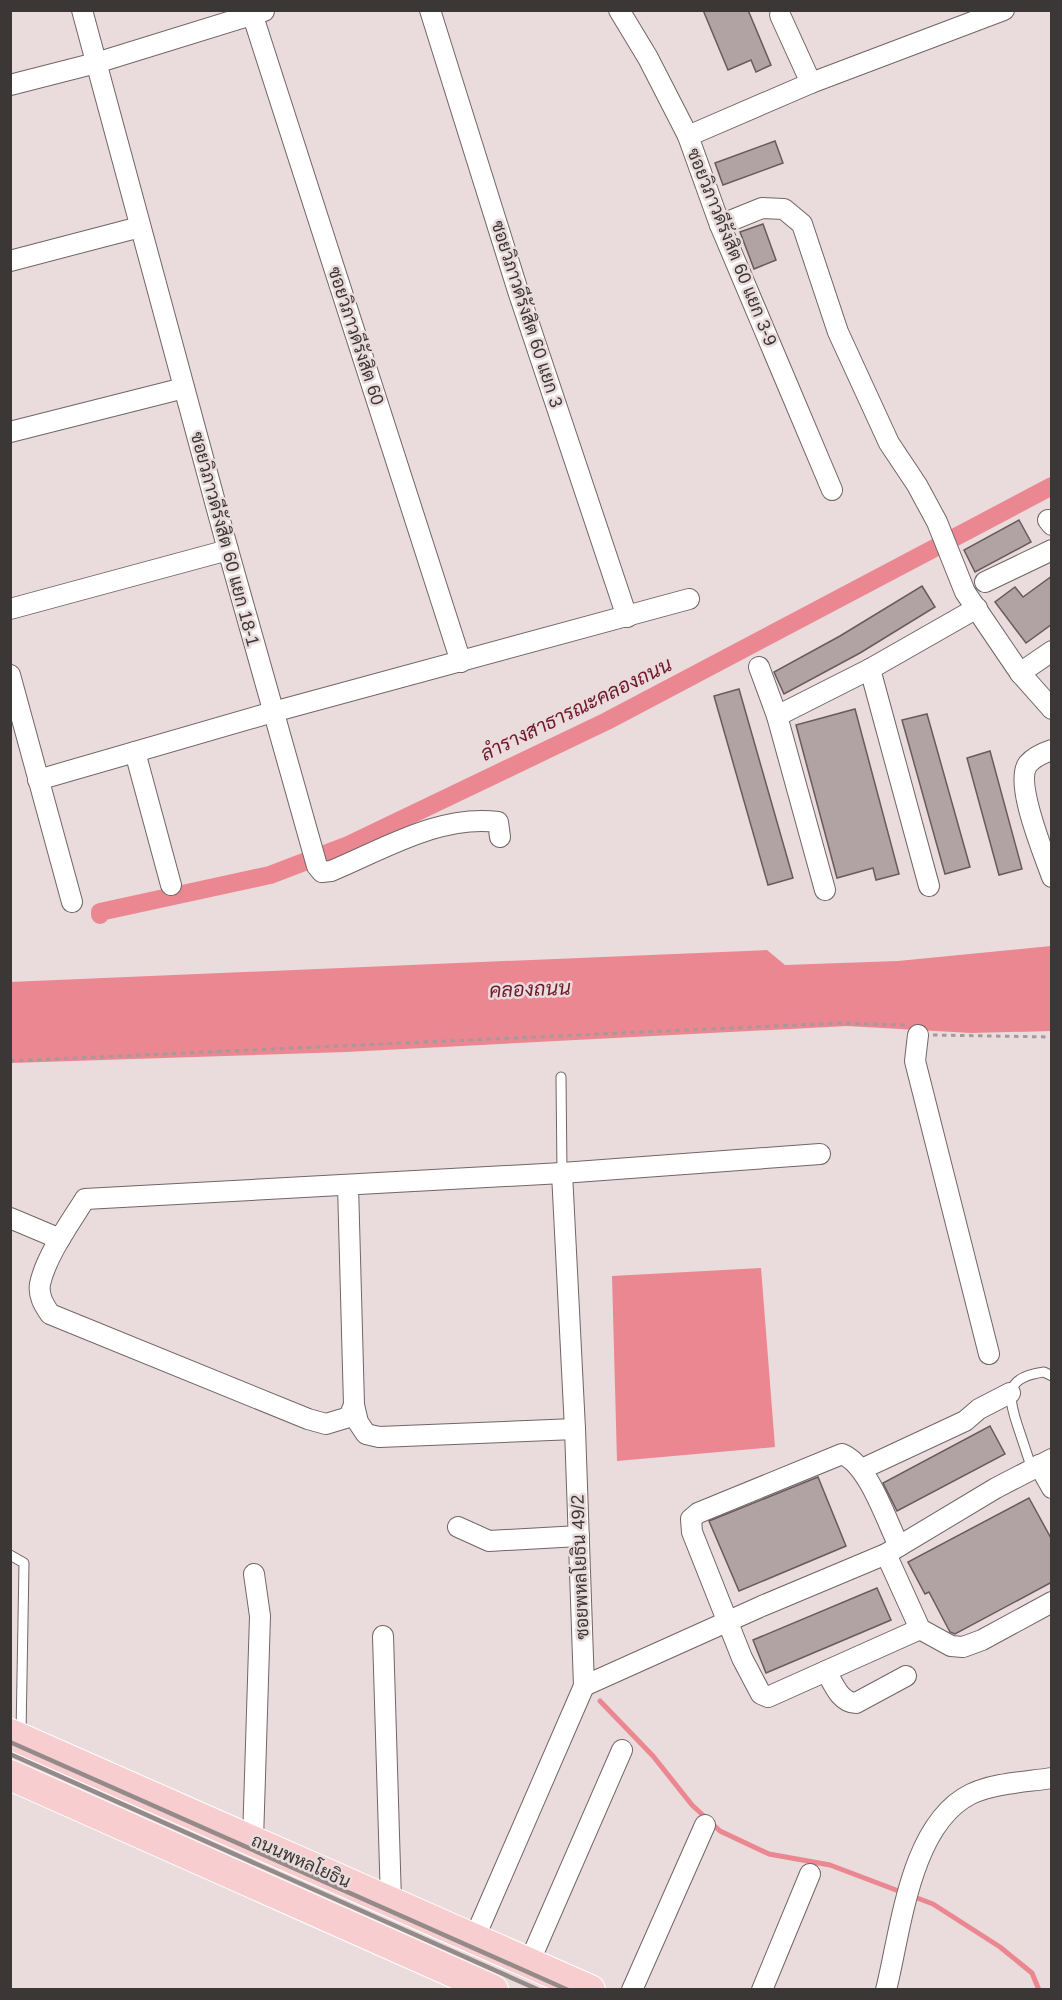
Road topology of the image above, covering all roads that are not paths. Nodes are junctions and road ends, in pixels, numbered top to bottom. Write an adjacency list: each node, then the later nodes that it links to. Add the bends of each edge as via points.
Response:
1 (82, 10): 7 (street, ซอยวิภาวดีรังสิต 60 แยก 18-1)
2 (430, 10): 23 (street, ซอยวิภาวดีรังสิต 60 แยก 3, via 518,291)
3 (619, 10): 10 (street, ซอยวิภาวดีรังสิต 60 แยก 3-9)
4 (1004, 10): 8 (street)
5 (256, 12): 7 (street); 25 (street, ซอยวิภาวดีรังสิต 60)
6 (783, 12): 8 (street)
7 (96, 63): 9 (street); 12 (street, ซอยวิภาวดีรังสิต 60 แยก 18-1)
8 (811, 83): 10 (street)
9 (10, 85)
10 (688, 136): 11 (street, ซอยวิภาวดีรังสิต 60 แยก 3-9)
11 (720, 225): 16 (street, ซอยวิภาวดีรังสิต 60 แยก 3-9); 21 (street, via 762,208 784,209 802,224 838,332 889,443 937,522 965,592)
12 (141, 227): 13 (street); 14 (street, ซอยวิภาวดีรังสิต 60 แยก 18-1)
13 (10, 261)
14 (184, 388): 15 (street); 17 (street, ซอยวิภาวดีรังสิต 60 แยก 18-1)
15 (10, 432)
16 (832, 489)
17 (228, 550): 22 (street); 31 (street, ซอยวิภาวดีรังสิต 60 แยก 18-1)
18 (1052, 550): 19 (street)
19 (985, 582)
20 (688, 599): 23 (street)
21 (977, 608): 27 (street); 28 (street)
22 (10, 609)
23 (627, 617): 25 (street)
24 (1052, 651): 28 (street)
25 (461, 662): 31 (street)
26 (759, 667): 32 (street)
27 (870, 669): 32 (street); 39 (street)
28 (1020, 673): 30 (street)
29 (11, 682): 35 (street)
30 (1052, 709)
31 (273, 712): 34 (street); 36 (street, ซอยวิภาวดีรังสิต 60 แยก 18-1, via 322,872 455,822 498,822)
32 (777, 716): 40 (street)
33 (1052, 750): 37 (street, via 1040,754 1027,766 1023,785)
34 (135, 752): 35 (street); 38 (street)
35 (38, 780): 41 (street)
36 (500, 837)
37 (1052, 877)
38 (171, 885)
39 (929, 886)
40 (825, 890)
41 (72, 902)
42 (918, 1035): 49 (street, via 915,1061)
43 (561, 1077): 45 (lane)
44 (820, 1154): 45 (street)
45 (562, 1173): 46 (street); 53 (street, ซอยพหลโยธิน 49/2)
46 (348, 1185): 48 (street, via 85,1199); 52 (street)
47 (10, 1218): 48 (street)
48 (60, 1239): 52 (street, via 40,1285 42,1303 50,1314 326,1424 349,1418)
49 (989, 1354)
50 (1052, 1376): 51 (lane, via 1044,1372 1020,1378)
51 (1010, 1393): 54 (lane, via 1009,1399); 55 (street, via 965,1421)
52 (354, 1405): 53 (street, via 366,1434 379,1437)
53 (575, 1429): 58 (street, ซอยพหลโยธิน 49/2)
54 (1041, 1465): 56 (street); 59 (street)
55 (862, 1469): 59 (street); 63 (street, via 852,1458 833,1456 698,1512 691,1519 692,1532)
56 (1052, 1488)
57 (458, 1527): 58 (street, via 489,1541)
58 (579, 1536): 70 (street, ซอยพหลโยธิน 49/2)
59 (893, 1550): 63 (street); 64 (street)
60 (10, 1555): 67 (lane, via 24,1563)
61 (254, 1574): 76 (street, via 260,1617)
62 (1052, 1602): 64 (street, via 963,1647 951,1646)
63 (727, 1622): 68 (street, via 760,1694 768,1697); 70 (street)
64 (920, 1629): 68 (street)
65 (383, 1636): 78 (street)
66 (10, 1663): 67 (lane)
67 (22, 1667): 71 (lane)
68 (826, 1671): 69 (street, via 848,1703 856,1703)
69 (906, 1676)
70 (584, 1686): 79 (street, ซอยพหลโยธิน 49/2)
71 (16, 1737): 76 (main road, ถนนพหลโยธิน)
72 (622, 1750): 80 (street)
73 (10, 1775): 81 (main road)
74 (1052, 1778): 85 (street, via 972,1793 954,1805 933,1828 922,1849)
75 (705, 1825): 83 (street)
76 (254, 1840): 78 (main road, ถนนพหลโยธิน)
77 (810, 1874): 84 (street)
78 (391, 1901): 79 (main road, ถนนพหลโยธิน)
79 (474, 1939): 80 (main road, ถนนพหลโยธิน)
80 (530, 1963): 82 (main road, ถนนพหลโยธิน)
81 (493, 1989)
82 (590, 1989)
83 (632, 1989)
84 (762, 1989)
85 (886, 1989)

